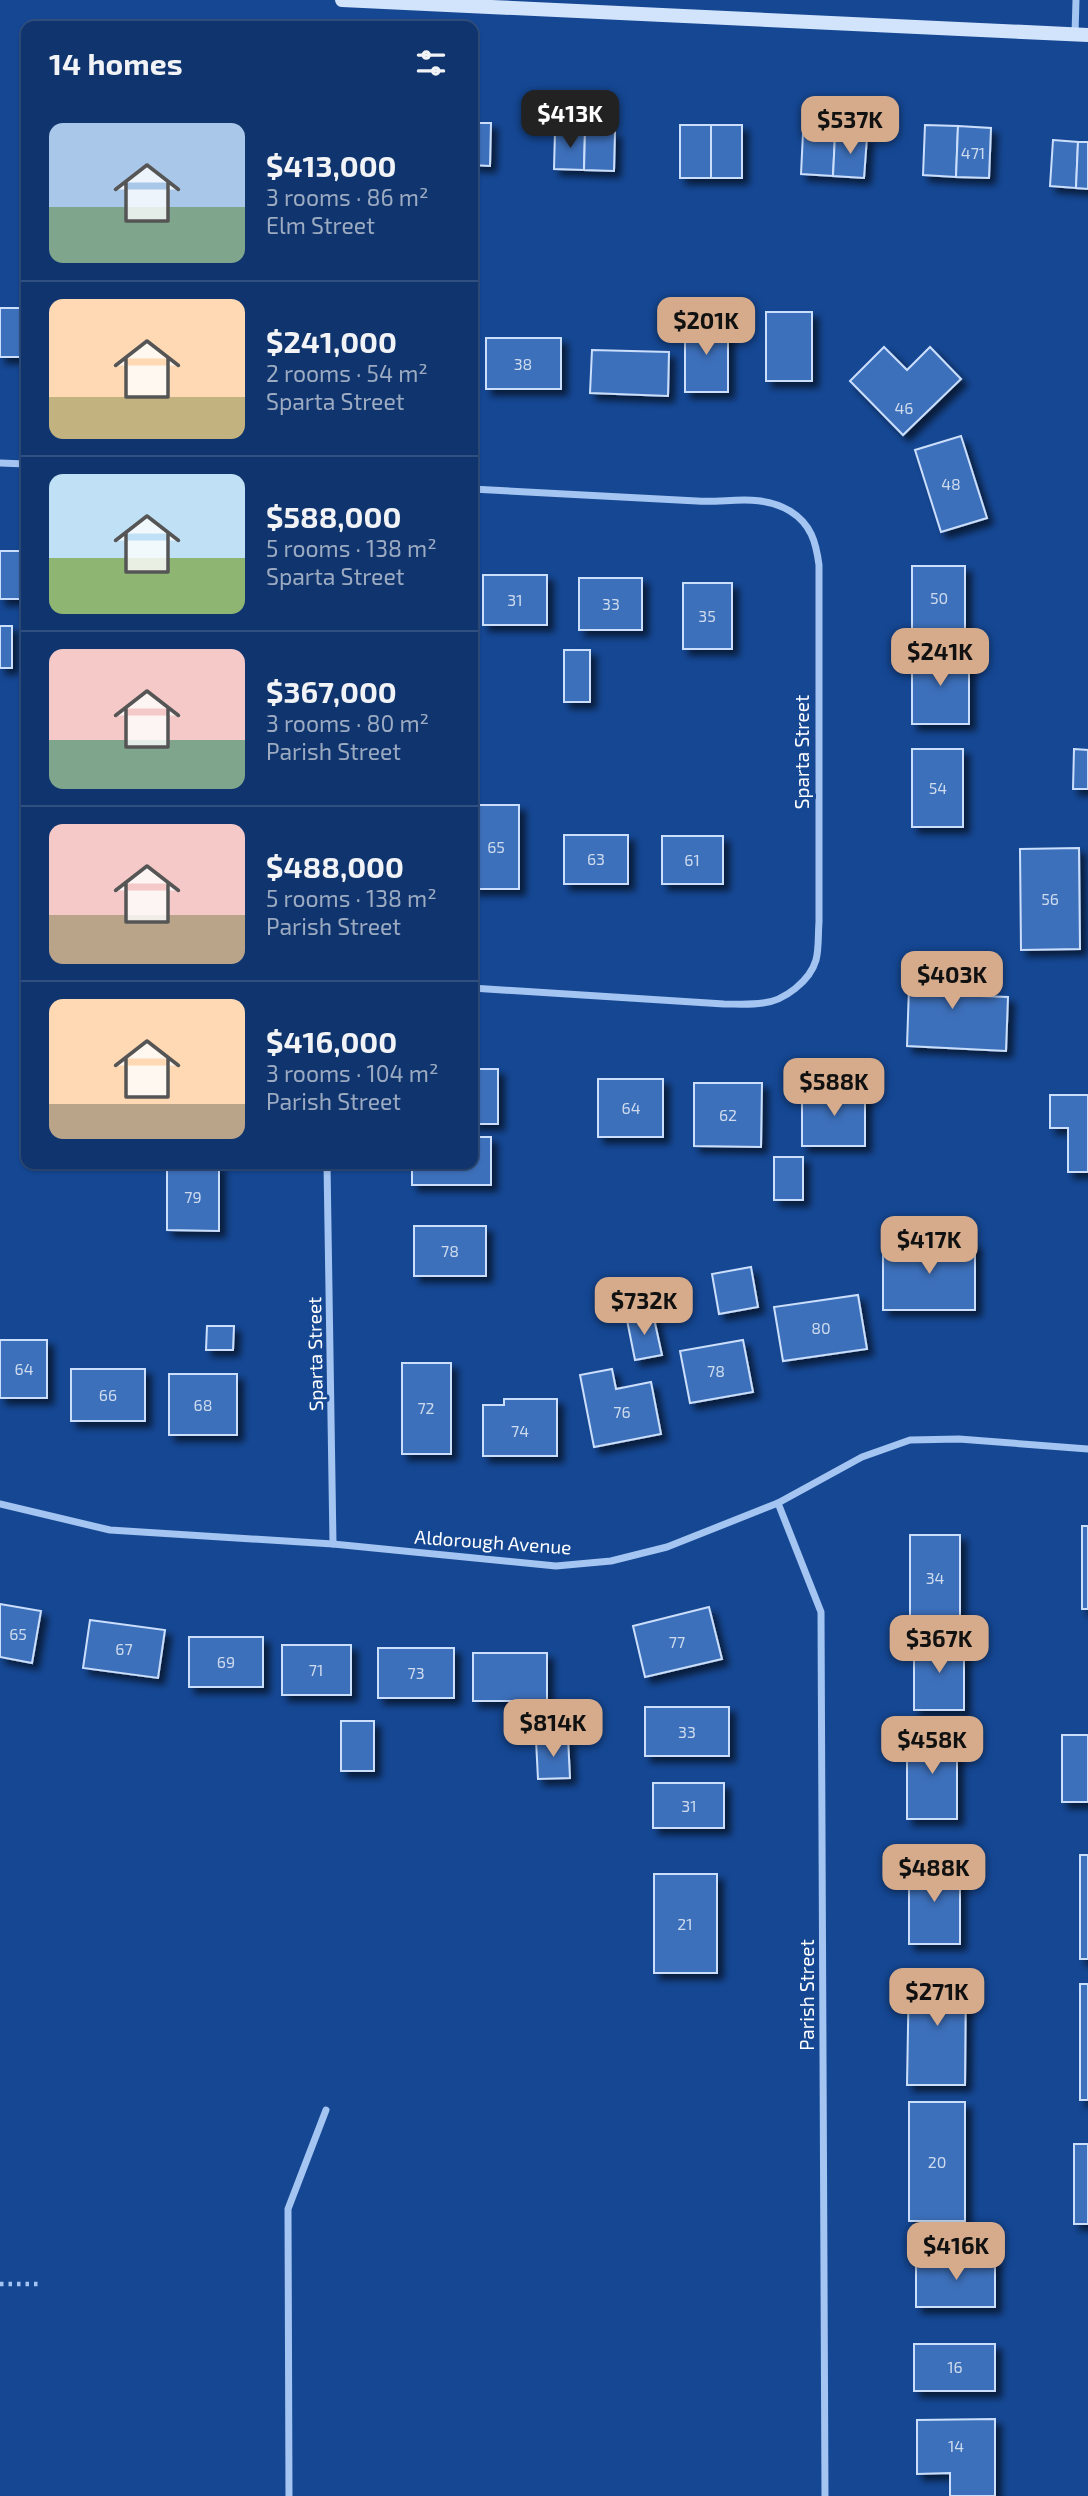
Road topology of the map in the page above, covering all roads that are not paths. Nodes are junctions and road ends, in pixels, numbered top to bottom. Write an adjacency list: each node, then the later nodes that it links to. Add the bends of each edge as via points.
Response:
1 (342, 0): 3 (main road)
2 (1076, 0): 4 (street)
3 (518, 4): 4 (main road)
4 (1082, 35)
5 (0, 463): 6 (street)
6 (21, 464)
7 (478, 489): 8 (street, Sparta Street, via 771,503 806,523 819,565 819,908 816,960 810,974 782,997 766,1003)
8 (478, 988)
9 (327, 1169): 13 (street, Sparta Street)
10 (1088, 1449): 11 (street, Aldorough Avenue, via 959,1439 909,1440 862,1457)
11 (778, 1503): 13 (street, Aldorough Avenue, via 667,1547 583,1564 556,1566); 16 (street, Parish Street, via 821,1612)
12 (0, 1504): 13 (street, Aldorough Avenue, via 110,1530)
13 (333, 1544)
14 (326, 2110): 15 (street, via 288,2209)
15 (289, 2496)
16 (825, 2496)

